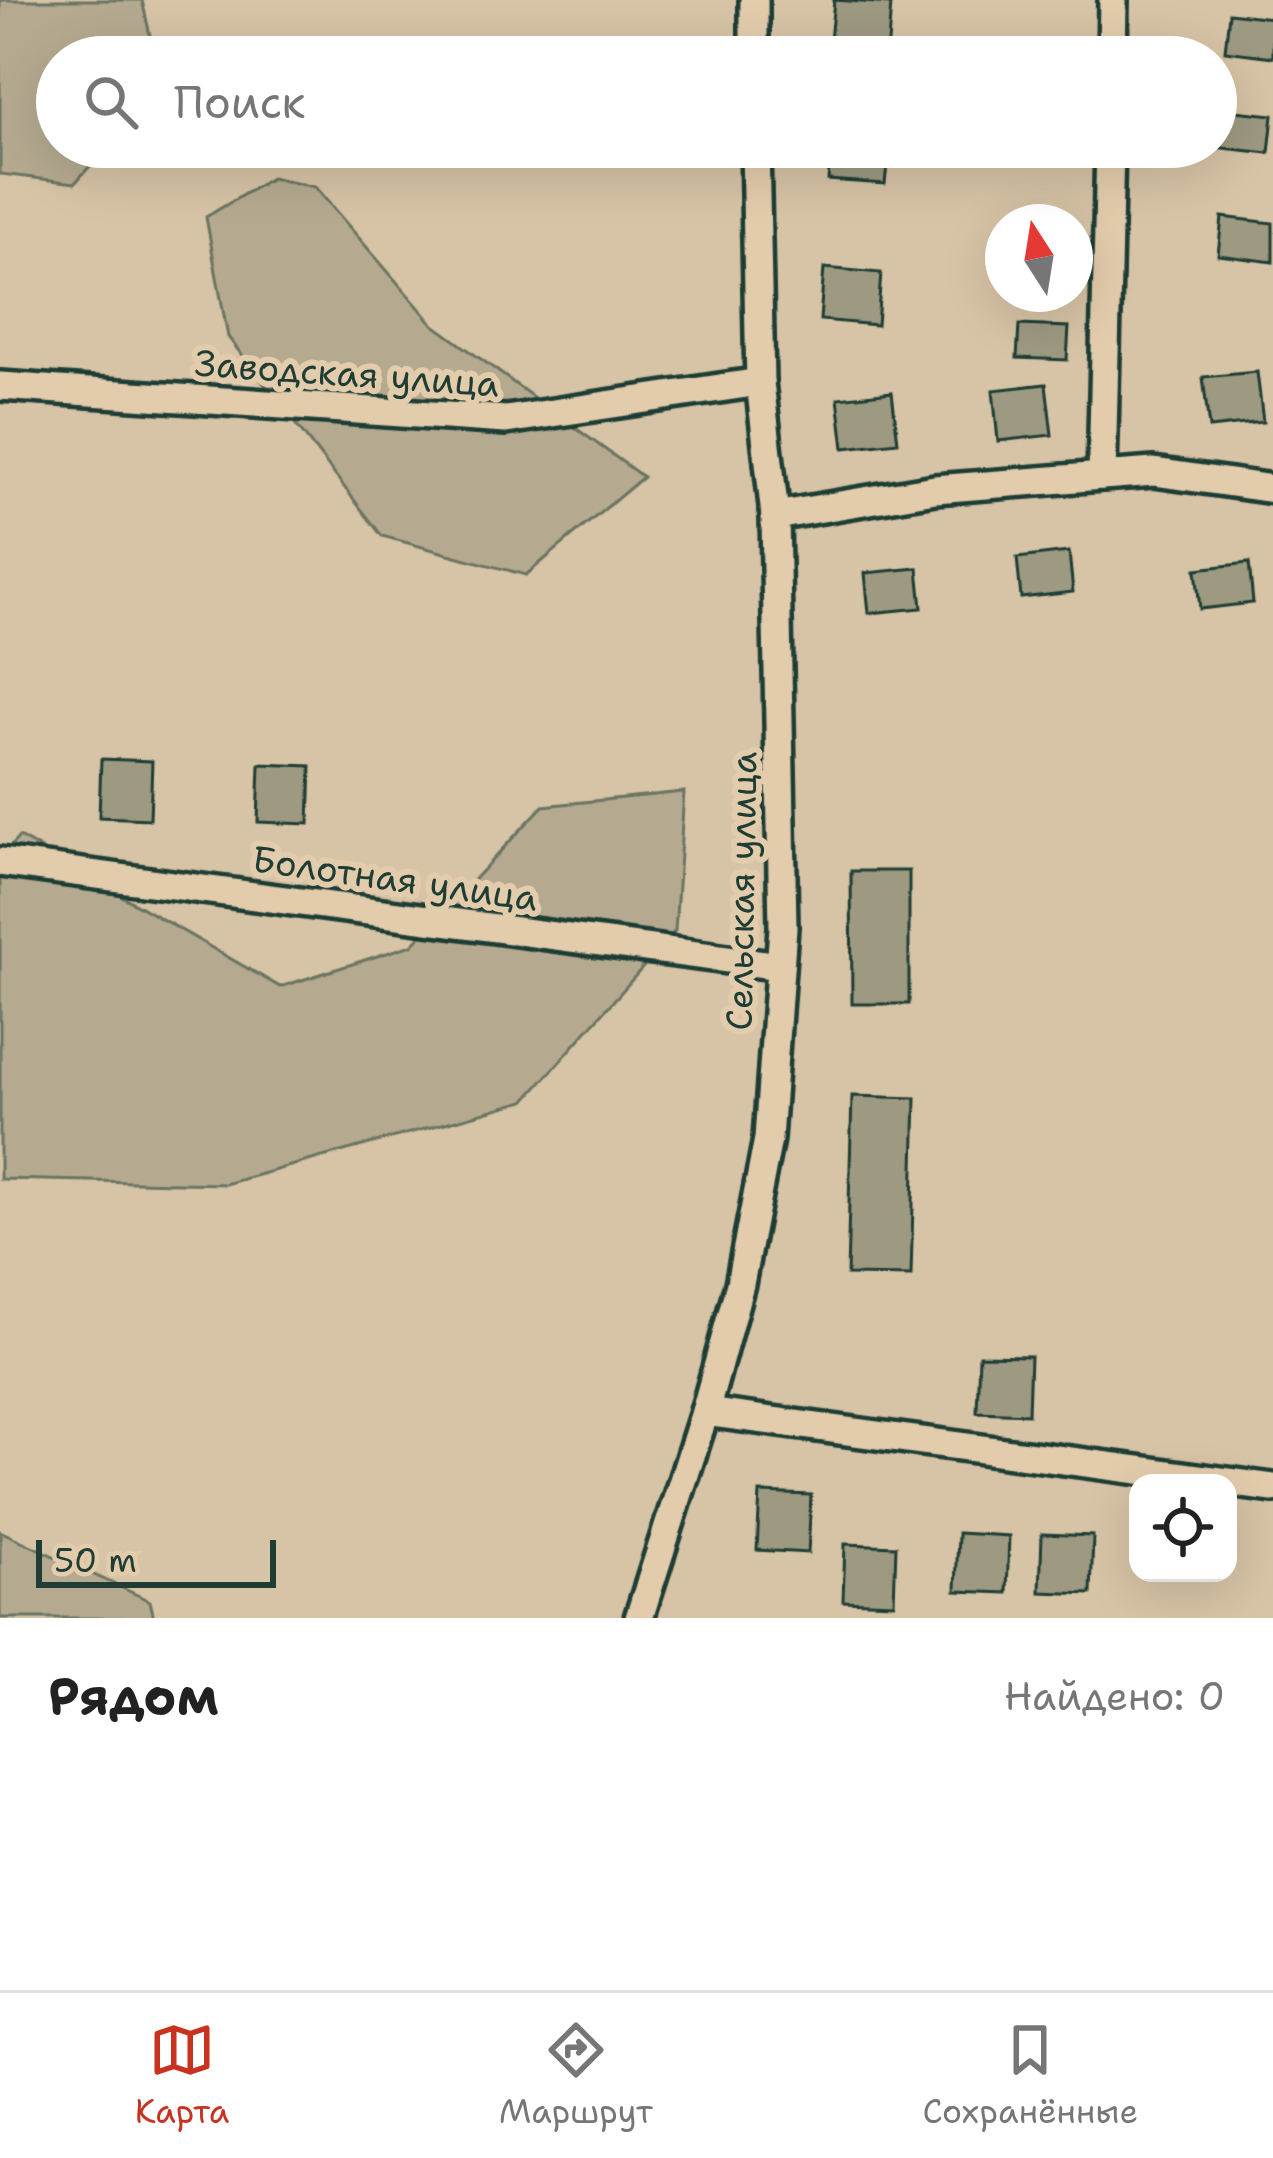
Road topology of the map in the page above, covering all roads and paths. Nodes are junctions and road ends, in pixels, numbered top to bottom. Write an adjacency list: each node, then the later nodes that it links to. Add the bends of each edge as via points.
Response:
1 (754, 0): 3 (street)
2 (1113, 0): 4 (street)
3 (754, 36)
4 (1112, 36)
5 (755, 168): 7 (street, Сельская улица)
6 (1109, 168): 9 (street)
7 (760, 382): 8 (street, Заводская улица, via 506,421); 11 (street, Сельская улица)
8 (0, 386)
9 (1102, 476): 10 (street, via 1154,472); 11 (street, via 935,489)
10 (1273, 489)
11 (775, 516): 13 (street, Сельская улица)
12 (0, 862): 13 (street, Болотная улица)
13 (780, 966): 14 (street, Сельская улица, via 768,1139)
14 (705, 1412): 15 (street); 16 (street, Сельская улица)
15 (1273, 1488)
16 (639, 1618)

